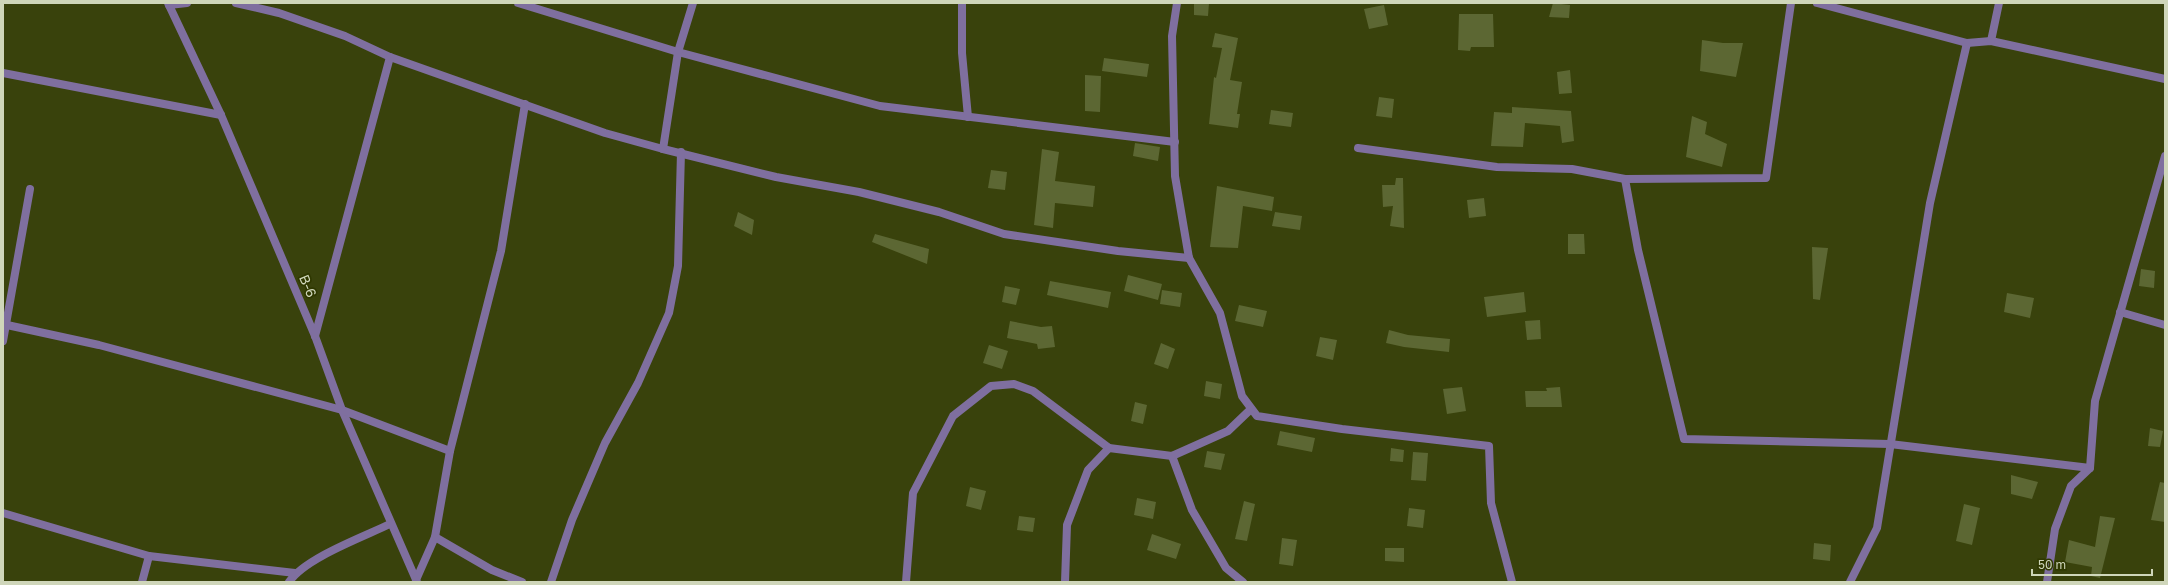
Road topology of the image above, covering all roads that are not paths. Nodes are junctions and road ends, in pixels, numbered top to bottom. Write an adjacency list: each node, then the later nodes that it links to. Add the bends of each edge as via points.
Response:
1 (187, 3): 10 (street)
2 (236, 3): 14 (street, via 278,12 345,36)
3 (518, 3): 13 (street)
4 (692, 3): 13 (street)
5 (962, 3): 19 (street, via 962,53)
6 (1177, 3): 20 (street, via 1172,36)
7 (1791, 3): 25 (street, via 1766,178)
8 (1817, 3): 12 (street)
9 (1999, 3): 11 (street)
10 (169, 4): 18 (street, B-6)
11 (1991, 41): 12 (street); 16 (street)
12 (1966, 43): 36 (street, via 1930,203)
13 (678, 52): 19 (street, via 880,106); 22 (street)
14 (390, 57): 17 (street); 32 (street)
15 (3, 73): 18 (street)
16 (2165, 79)
17 (525, 104): 22 (street, via 605,133); 38 (street, via 501,251)
18 (221, 115): 32 (street, B-6)
19 (968, 117): 20 (street)
20 (1175, 142): 27 (street, via 1175,176)
21 (1358, 148): 25 (street, via 1497,167 1572,169)
22 (663, 149): 23 (street)
23 (681, 152): 27 (street, via 776,177 859,192 939,212 1004,234 1118,251); 50 (street, via 678,266 669,313 638,383 602,450 572,520)
24 (2165, 156): 28 (street)
25 (1625, 178): 36 (street, via 1638,250 1684,439)
26 (30, 189): 29 (street)
27 (1189, 258): 34 (street, via 1220,313 1242,396)
28 (2120, 312): 31 (street); 40 (street, via 2095,401)
29 (6, 314): 30 (street)
30 (7, 325): 33 (street); 35 (street, via 99,345)
31 (2165, 325)
32 (315, 336): 35 (street, B-6)
33 (3, 342)
34 (1251, 409): 39 (street, via 1228,431); 54 (street, via 1257,416 1489,446 1491,503)
35 (342, 410): 38 (street); 42 (street, B-6)
36 (1890, 444): 40 (street); 55 (street, via 1877,528)
37 (1109, 448): 39 (street); 51 (street, via 1033,391 1014,384 991,386 953,416 913,493); 52 (street, via 1088,470 1067,525)
38 (450, 451): 43 (street)
39 (1172, 456): 53 (street, via 1192,510 1226,568)
40 (2090, 468): 56 (street, via 2071,486 2055,529)
41 (3, 514): 44 (street)
42 (390, 524): 45 (street); 46 (street, B-6)
43 (435, 537): 46 (street); 49 (street, via 492,570)
44 (149, 556): 45 (street); 47 (street)
45 (295, 573): 48 (street)
46 (417, 581)
47 (142, 582)
48 (289, 582)
49 (522, 582)
50 (551, 582)
51 (906, 582)
52 (1065, 582)
53 (1243, 582)
54 (1512, 582)
55 (1850, 582)
56 (2047, 582)

